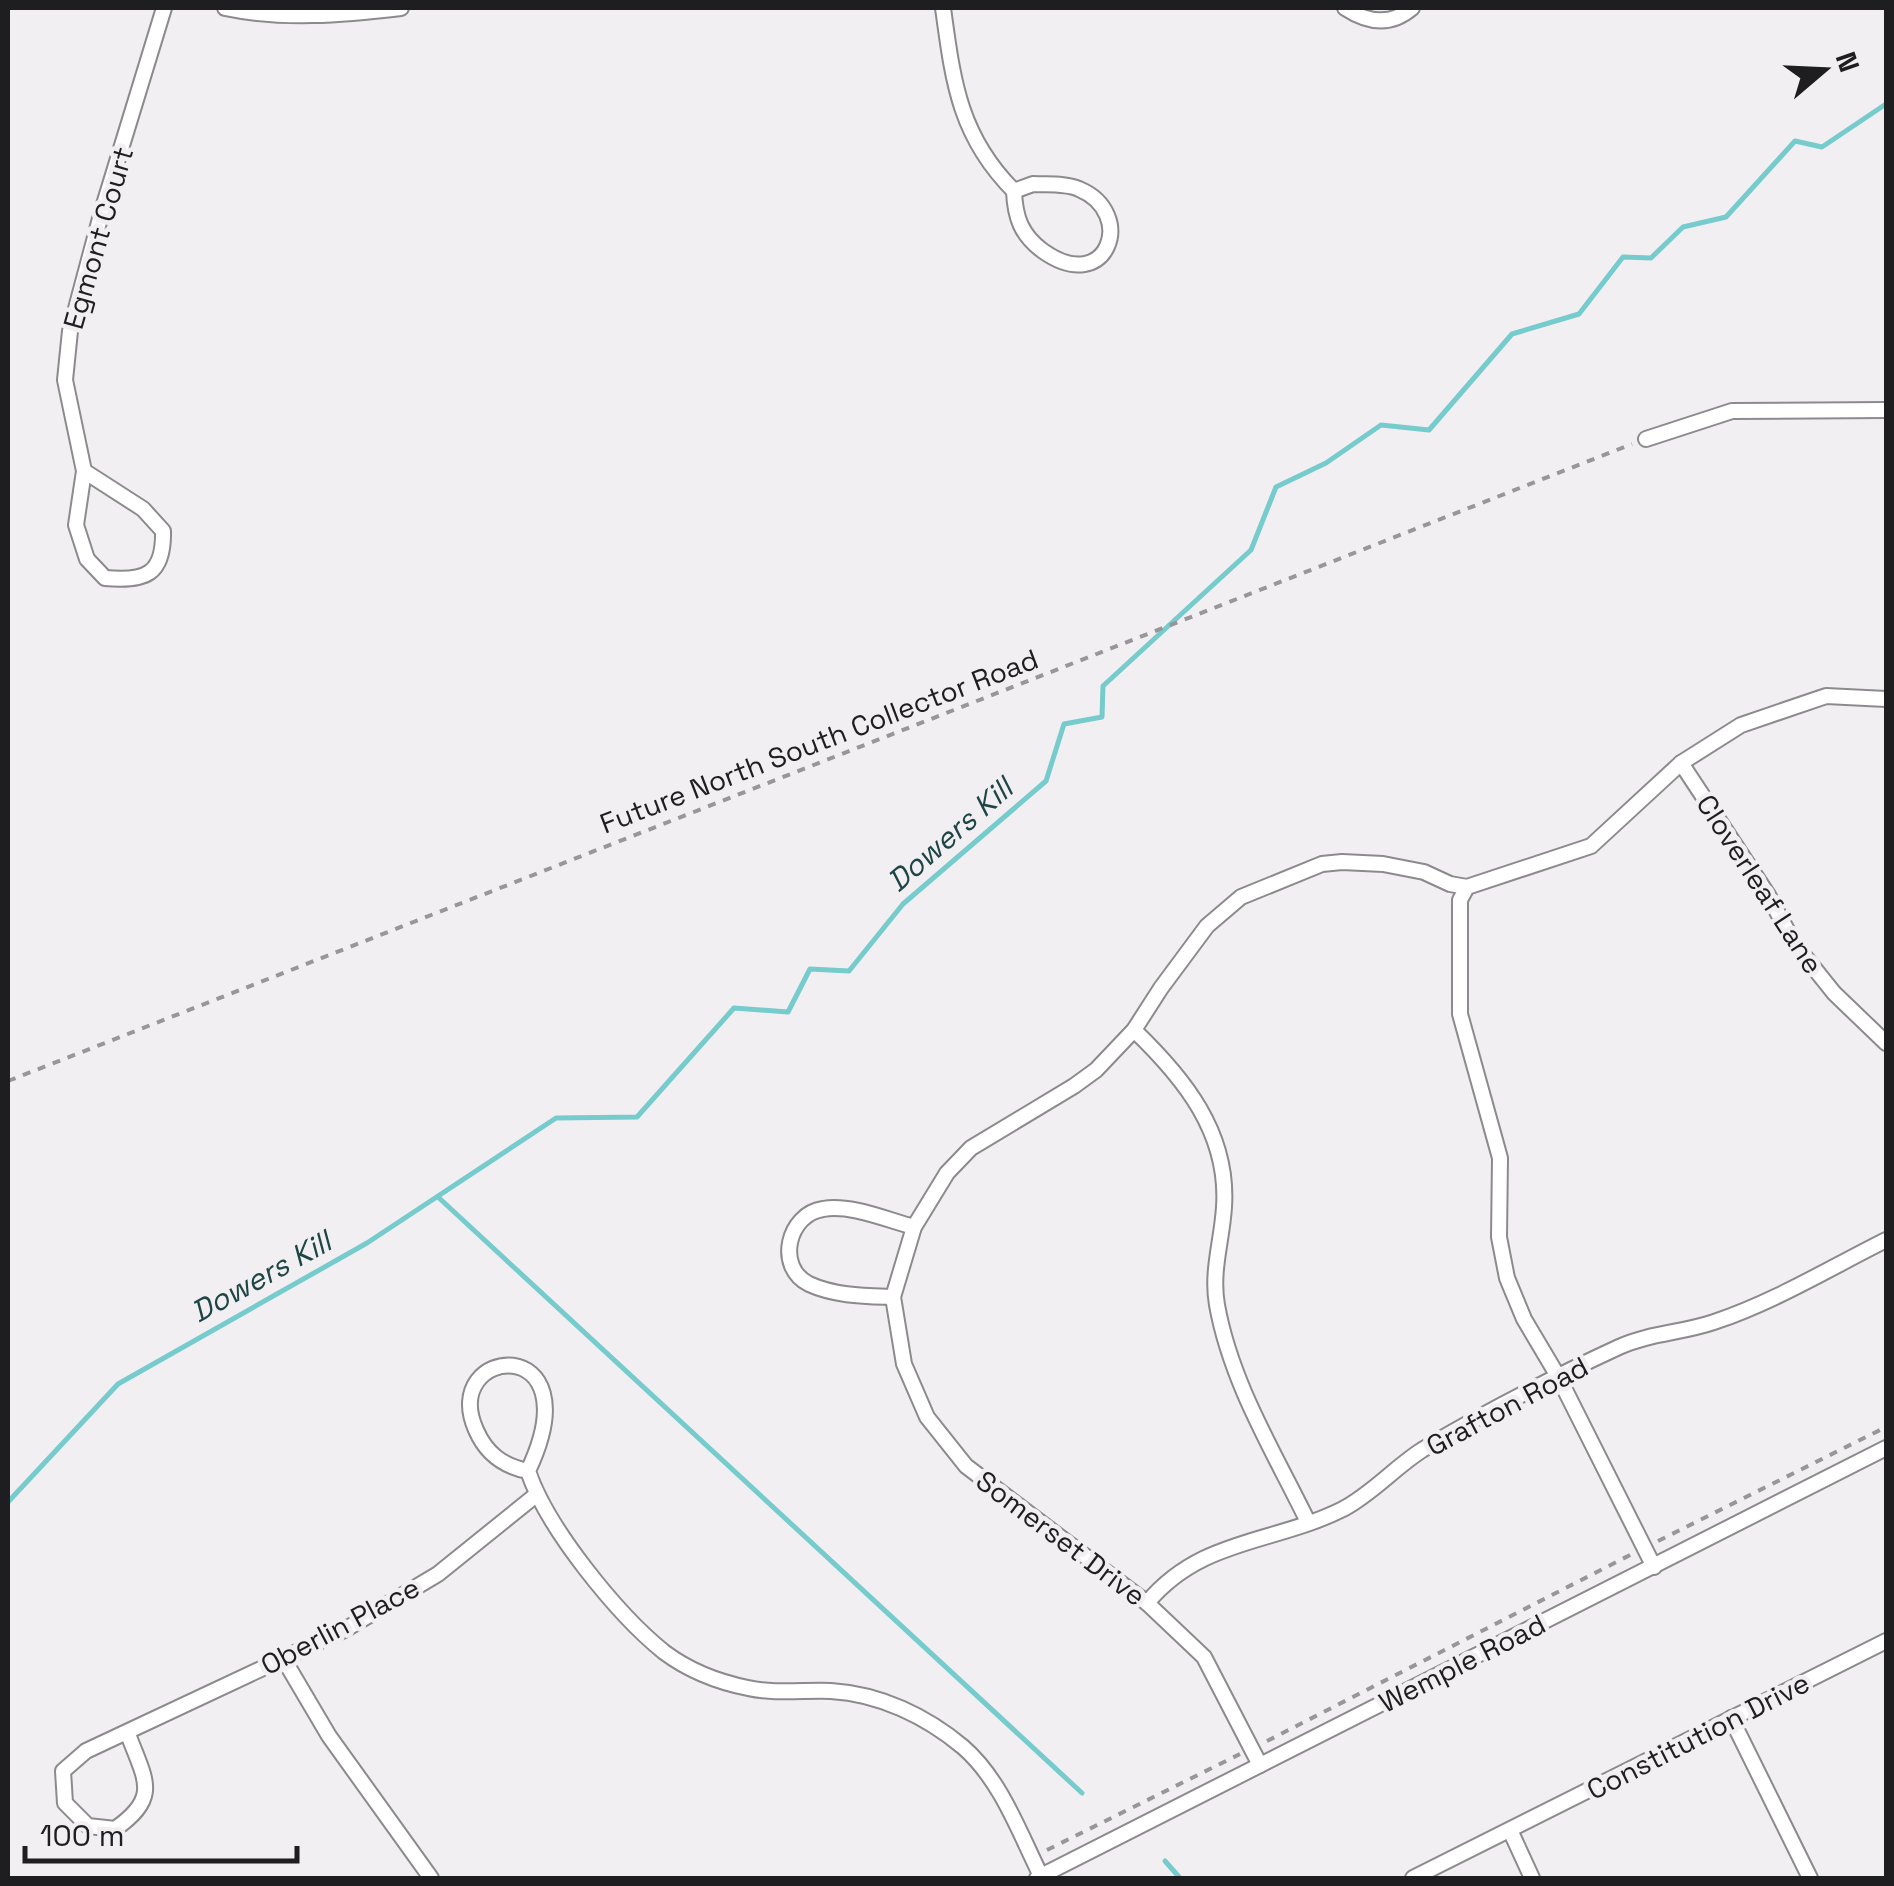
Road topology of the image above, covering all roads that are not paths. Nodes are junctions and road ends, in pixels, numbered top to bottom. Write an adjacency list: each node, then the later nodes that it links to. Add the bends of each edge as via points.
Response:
1 (164, 8): 10 (street, Egmont Court, via 70,332 66,380)
2 (225, 8): 3 (street, via 291,15)
3 (400, 8)
4 (943, 8): 7 (street, via 965,118 978,149)
5 (1345, 8): 6 (street, via 1385,22)
6 (1412, 8)
7 (1014, 191): 7 (street, via 1033,184 1076,187 1094,197 1110,223 1106,253 1084,265 1060,263 1020,228)
8 (1886, 410): 9 (street, via 1732,411)
9 (1646, 439)
10 (84, 471): 10 (street, Egmont Court, via 143,508 163,530 164,555 148,576 106,578 87,559 76,525)
11 (1886, 698): 12 (street, via 1826,696 1741,724)
12 (1682, 763): 13 (street, via 1591,846); 15 (street, Cloverleaf Lane, via 1794,943 1834,994)
13 (1467, 887): 14 (street, Somerset Drive, via 1383,864 1322,864 1241,897 1207,926); 19 (street, via 1460,900 1460,1014 1500,1158 1501,1257 1524,1319)
14 (1134, 1030): 16 (street, Somerset Drive, via 1074,1086 971,1148); 23 (street, via 1185,1083 1216,1146 1224,1206 1214,1276 1229,1357)
15 (1886, 1043)
16 (914, 1227): 18 (street, Somerset Drive); 18 (street, via 827,1208 808,1214 789,1240 793,1268 810,1284 854,1296)
17 (1886, 1240): 19 (street, Grafton Road, via 1716,1322 1648,1336)
18 (893, 1297): 25 (street, Somerset Drive, via 904,1364 927,1417 966,1466)
19 (1559, 1378): 23 (street, Grafton Road, via 1420,1452 1356,1502); 24 (street)
20 (1886, 1448): 24 (street, Wemple Road)
21 (528, 1471): 21 (street, via 492,1456 468,1409 478,1377 498,1368 526,1370 544,1392 544,1425); 22 (street)
22 (536, 1496): 27 (street, Oberlin Place, via 438,1574 346,1630); 32 (street, via 610,1595 666,1653 693,1670 752,1689 876,1699 942,1732 982,1765)
23 (1308, 1522): 25 (street, Grafton Road, via 1222,1548 1165,1581)
24 (1654, 1567): 30 (street, Wemple Road)
25 (1147, 1602): 30 (street, Somerset Drive, via 1204,1658)
26 (1886, 1642): 28 (street, Constitution Drive)
27 (284, 1658): 29 (street, Oberlin Place); 33 (street, via 329,1736)
28 (1732, 1718): 31 (street, Constitution Drive); 36 (street)
29 (128, 1734): 29 (street, Oberlin Place, via 63,1770 66,1803 88,1826 115,1829 139,1812 147,1786)
30 (1260, 1765): 32 (street, Wemple Road)
31 (1510, 1830): 34 (street, Constitution Drive); 35 (street)
32 (1039, 1877)
33 (431, 1878)
34 (1413, 1878)
35 (1532, 1878)
36 (1810, 1878)

